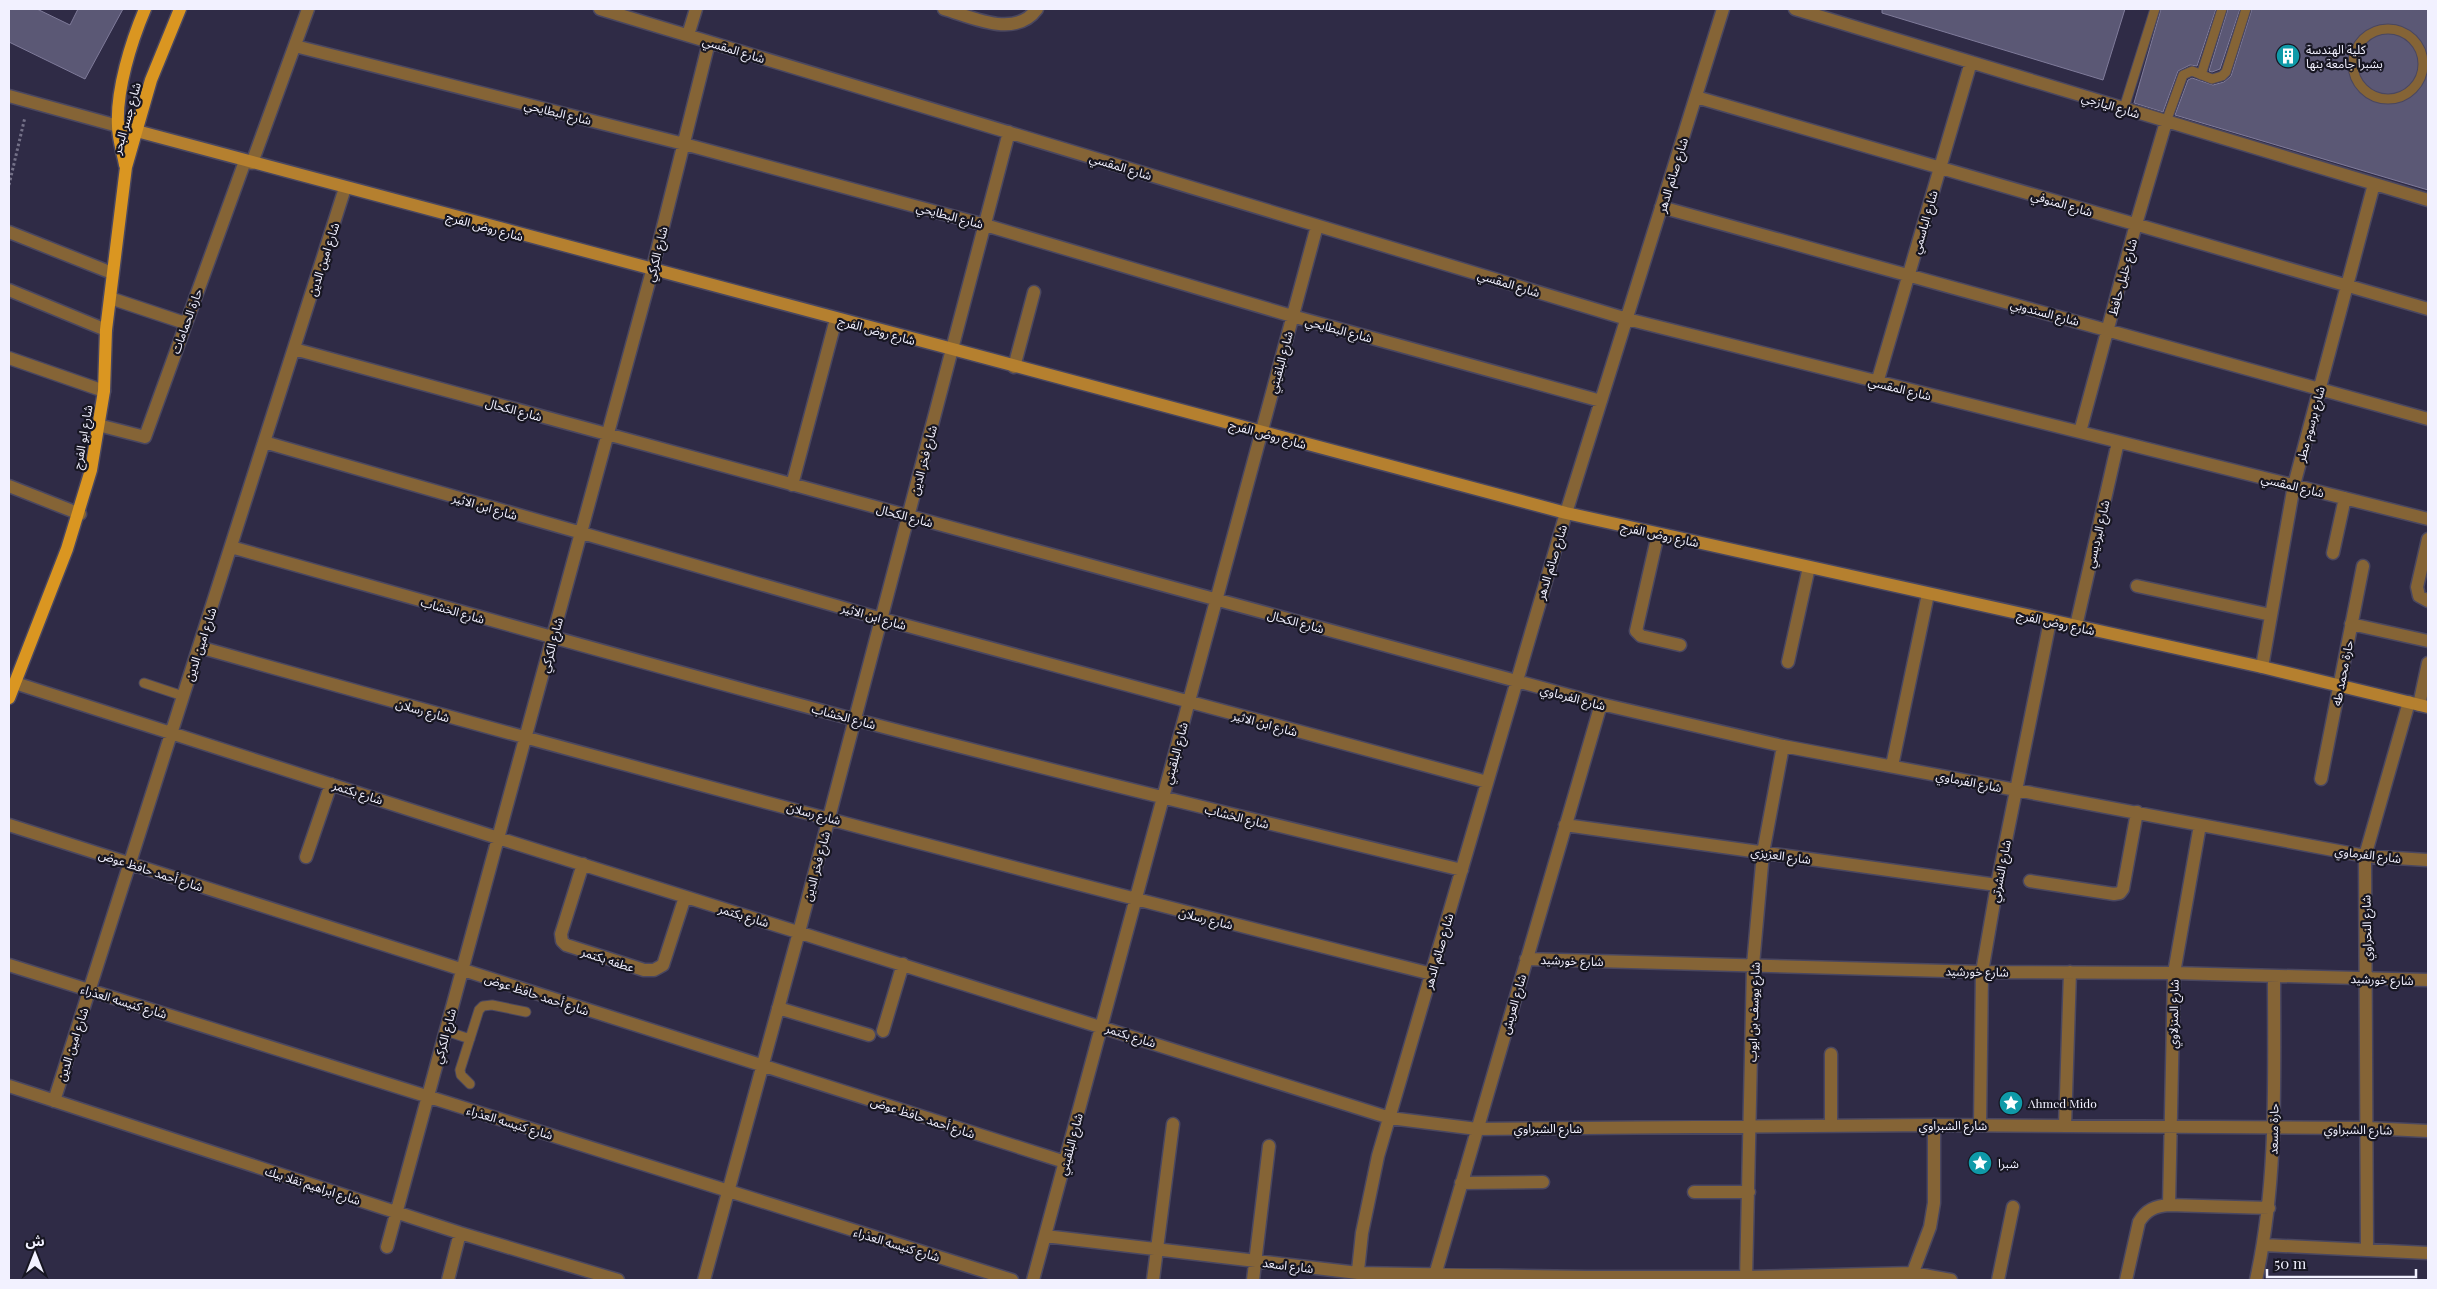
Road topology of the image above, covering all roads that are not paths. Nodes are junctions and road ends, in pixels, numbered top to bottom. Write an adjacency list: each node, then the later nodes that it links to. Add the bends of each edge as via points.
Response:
1 (146, 9): 24 (main road, شارع جسر البحر, via 125,72)
2 (180, 9): 25 (main road, شارع جسر البحر, via 154,72)
3 (308, 9): 15 (street, حارة الحمامات)
4 (600, 9): 13 (street, شارع المقسي)
5 (696, 9): 13 (street)
6 (944, 9): 7 (street, via 996,25 1016,23)
7 (1037, 9)
8 (1724, 9): 21 (street, شارع صائم الدهر)
9 (1795, 9): 17 (street, شارع اليازجي)
10 (2155, 9): 22 (lane)
11 (2222, 9): 18 (lane)
12 (2246, 9): 18 (lane, via 2226,72 2217,79)
13 (688, 35): 14 (street, شارع المقسي)
14 (709, 42): 26 (street, شارع المقسي); 27 (street, شارع الكركي)
15 (295, 46): 27 (street, شارع البطايحي); 28 (street, حارة الحمامات)
16 (2425, 57): 19 (lane); 19 (lane, via 2406,33 2386,29 2361,42 2353,60 2363,88 2380,97 2399,97)
17 (1971, 62): 22 (street, شارع اليازجي); 30 (street, شارع الباسمي)
18 (2201, 75): 23 (lane, via 2187,71 2183,75)
19 (2424, 77)
20 (9, 96): 24 (street)
21 (1696, 97): 30 (street, شارع المنوفي); 34 (street, شارع صائم الدهر)
22 (2124, 108): 23 (street, شارع اليازجي)
23 (2166, 122): 31 (street, شارع اليازجي); 35 (street, شارع خليل حافظ)
24 (118, 126): 25 (street, شارع روض الفرج); 29 (main road, شارع جسر البحر)
25 (136, 131): 28 (street, شارع روض الفرج); 29 (main road, شارع جسر البحر)
26 (1009, 132): 36 (street, شارع فخر الدين); 37 (street, شارع المقسي)
27 (684, 144): 36 (street, شارع البطايحي); 39 (street, شارع الكركي)
28 (248, 162): 32 (street, شارع روض الفرج); 50 (street, حارة الحمامات)
29 (126, 167): 40 (main road, شارع ابو الفرج)
30 (1940, 168): 35 (street, شارع المنوفي); 41 (street, شارع الباسمي)
31 (2374, 184): 33 (street, شارع اليازجي); 42 (street, شارع برسوم مطر)
32 (345, 188): 39 (street, شارع روض الفرج); 53 (street, شارع امين الدين)
33 (2428, 200)
34 (1661, 208): 41 (street, شارع السندوبي); 49 (street, شارع صائم الدهر)
35 (2136, 224): 42 (street, شارع المنوفي); 52 (street, شارع خليل حافظ)
36 (985, 225): 47 (street, شارع البطايحي); 54 (street, شارع فخر الدين)
37 (1317, 226): 47 (street, شارع البلقيني); 49 (street, شارع المقسي)
38 (9, 232): 40 (street)
39 (652, 271): 48 (street, شارع روض الفرج); 65 (street, شارع الكركي)
40 (112, 273): 45 (main road, شارع ابو الفرج)
41 (1908, 275): 52 (street, شارع السندوبي); 57 (street, شارع الباسمي)
42 (2346, 285): 46 (street, شارع المنوفي); 58 (street, شارع برسوم مطر)
43 (9, 290): 51 (street)
44 (1034, 292): 56 (street)
45 (110, 298): 50 (street); 51 (main road, شارع ابو الفرج)
46 (2428, 309)
47 (1292, 316): 60 (street, شارع البطايحي); 63 (street, شارع البلقيني)
48 (836, 319): 54 (street, شارع روض الفرج); 68 (street)
49 (1626, 319): 57 (street, شارع المقسي); 60 (street, شارع صائم الدهر)
50 (185, 323): 62 (street, حارة الحمامات, via 145,437)
51 (106, 330): 59 (main road, شارع ابو الفرج)
52 (2108, 330): 58 (street, شارع السندوبي); 64 (street, شارع خليل حافظ)
53 (294, 349): 65 (street, شارع الكحال); 66 (street, شارع امين الدين)
54 (952, 350): 56 (street, شارع روض الفرج); 74 (street, شارع فخر الدين)
55 (9, 358): 59 (street)
56 (1014, 367): 63 (street, شارع روض الفرج)
57 (1877, 382): 64 (street, شارع المقسي)
58 (2320, 388): 61 (street, شارع السندوبي); 69 (street, شارع برسوم مطر)
59 (104, 391): 62 (main road, شارع ابو الفرج)
60 (1601, 401): 72 (street, شارع صائم الدهر)
61 (2428, 419)
62 (98, 425): 73 (main road, شارع ابو الفرج)
63 (1261, 432): 72 (street, شارع روض الفرج); 85 (street, شارع البلقيني)
64 (2080, 432): 67 (street, شارع المقسي)
65 (608, 435): 68 (street, شارع الكحال); 76 (street, شارع الكركي)
66 (264, 442): 76 (street, شارع ابن الاثير); 79 (street, شارع امين الدين)
67 (2118, 442): 69 (street, شارع المقسي); 91 (street, شارع البرديسي)
68 (792, 485): 74 (street, شارع الكحال)
69 (2294, 485): 71 (street, شارع المقسي); 87 (street, شارع برسوم مطر)
70 (9, 486): 73 (street)
71 (2345, 498): 75 (street, شارع المقسي); 80 (street)
72 (1566, 513): 77 (street, شارع روض الفرج); 99 (street, شارع صائم الدهر)
73 (80, 514): 100 (main road, شارع ابو الفرج)
74 (909, 517): 85 (street, شارع الكحال); 88 (street, شارع فخر الدين)
75 (2428, 519)
76 (580, 533): 88 (street, شارع ابن الاثير); 92 (street, شارع الكركي)
77 (1658, 534): 82 (street, شارع روض الفرج); 94 (street, via 1636,631 1641,636)
78 (2428, 538): 86 (street, via 2417,587 2419,596)
79 (231, 547): 92 (street, شارع الخشاب); 95 (street, شارع امين الدين)
80 (2333, 553)
81 (2362, 566): 90 (street, حارة محمد طه)
82 (1809, 567): 84 (street, شارع روض الفرج); 96 (street)
83 (2137, 586): 87 (street)
84 (1928, 594): 89 (street, شارع روض الفرج); 112 (street)
85 (1216, 600): 99 (street, شارع الكحال); 105 (street, شارع البلقيني)
86 (2428, 601)
87 (2271, 615): 98 (street, شارع برسوم مطر)
88 (882, 618): 105 (street, شارع ابن الاثير); 108 (street, شارع فخر الدين)
89 (2050, 621): 91 (street, شارع روض الفرج); 116 (street, شارع النشرتي)
90 (2351, 624): 93 (street); 102 (street, حارة محمد طه)
91 (2076, 626): 98 (street, شارع روض الفرج)
92 (553, 638): 108 (street, شارع الخشاب); 110 (street, شارع الكركي)
93 (2428, 641)
94 (1680, 645)
95 (199, 647): 103 (street, شارع امين الدين); 110 (street, شارع رسلان)
96 (1788, 662)
97 (2428, 663): 107 (street, شارع النحراوي)
98 (2262, 667): 102 (street, شارع روض الفرج)
99 (1516, 681): 106 (street, شارع الفرماوي); 114 (street, شارع صائم الدهر)
100 (15, 683): 104 (main road, شارع ابو الفرج); 109 (street, شارع بكتمر)
101 (144, 683): 103 (lane)
102 (2339, 686): 107 (street, شارع روض الفرج); 113 (street, حارة محمد طه)
103 (183, 696): 109 (street, شارع امين الدين)
104 (9, 698)
105 (1189, 703): 114 (street, شارع ابن الاثير); 117 (street, شارع البلقيني)
106 (1601, 704): 111 (street, شارع الفرماوي); 120 (street, شارع العريش)
107 (2422, 705): 125 (street, شارع النحراوي)
108 (855, 719): 117 (street, شارع الخشاب); 119 (street, شارع فخر الدين)
109 (172, 732): 115 (street, شارع بكتمر); 128 (street, شارع امين الدين)
110 (525, 738): 119 (street, شارع رسلان); 123 (street, شارع الكركي)
111 (1783, 746): 112 (street, شارع الفرماوي); 124 (street, شارع يوسف بن ايوب)
112 (1892, 766): 116 (street, شارع الفرماوي)
113 (2320, 779)
114 (1487, 782): 130 (street, شارع صائم الدهر)
115 (331, 784): 123 (street, شارع بكتمر); 126 (street)
116 (2015, 790): 118 (street, شارع الفرماوي); 132 (street, شارع النشرتي)
117 (1163, 798): 130 (street, شارع الخشاب); 134 (street, شارع البلقيني)
118 (2137, 812): 121 (street, شارع الفرماوي); 131 (street, via 2120,893)
119 (829, 817): 134 (street, شارع رسلان); 135 (street, شارع فخر الدين)
120 (1565, 825): 124 (street, شارع العزيزي); 136 (street, شارع العريش)
121 (2200, 825): 125 (street, شارع الفرماوي); 143 (street, شارع المنزلاوي)
122 (9, 826): 128 (street, شارع أحمد حافظ عوض)
123 (498, 838): 129 (street, شارع بكتمر); 140 (street, شارع الكركي)
124 (1763, 852): 132 (street, شارع العزيزي); 139 (street, شارع يوسف بن ايوب)
125 (2365, 856): 127 (street, شارع الفرماوي); 146 (street, شارع النحراوي)
126 (306, 857)
127 (2427, 860)
128 (130, 863): 140 (street, شارع أحمد حافظ عوض); 148 (street, شارع امين الدين)
129 (583, 864): 133 (street, شارع بكتمر); 133 (street, عطفه بكتمر, via 561,934 562,940 566,945 644,970 654,970 663,965)
130 (1462, 870): 144 (street, شارع صائم الدهر)
131 (2030, 881)
132 (1997, 885): 141 (street, شارع النشرتي)
133 (685, 896): 135 (street, شارع بكتمر)
134 (1136, 900): 144 (street, شارع رسلان); 151 (street, شارع البلقيني)
135 (799, 932): 137 (street, شارع بكتمر); 149 (street, شارع فخر الدين)
136 (1526, 959): 139 (street, شارع خورشيد); 169 (street, شارع العريش)
137 (903, 964): 151 (street, شارع بكتمر); 153 (street)
138 (9, 965): 148 (street, شارع كنيسه العذراء)
139 (1754, 965): 141 (street, شارع خورشيد); 168 (street, شارع يوسف بن ايوب)
140 (462, 970): 152 (street, شارع الكركي); 157 (street, شارع أحمد حافظ عوض)
141 (1982, 972): 142 (street, شارع خورشيد); 165 (street, شارع النشرتي)
142 (2070, 972): 143 (street, شارع خورشيد); 167 (street)
143 (2174, 973): 145 (street, شارع خورشيد); 170 (street, شارع المنزلاوي)
144 (1432, 974): 162 (street, شارع صائم الدهر)
145 (2274, 976): 146 (street, شارع خورشيد); 171 (street, حارة مسعد)
146 (2367, 979): 147 (street, شارع خورشيد); 172 (street, شارع النحراوي)
147 (2428, 980)
148 (89, 990): 160 (street, شارع كنيسه العذراء); 161 (street, شارع امين الدين)
149 (778, 1008): 154 (street); 157 (street, شارع فخر الدين)
150 (526, 1012): 155 (lane, via 483,1006)
151 (1102, 1026): 162 (street, شارع بكتمر); 175 (street, شارع البلقيني)
152 (446, 1031): 155 (lane); 160 (street, شارع الكركي)
153 (883, 1031)
154 (869, 1035)
155 (470, 1038): 158 (lane, via 460,1070)
156 (1831, 1054): 166 (street)
157 (762, 1066): 175 (street, شارع أحمد حافظ عوض); 178 (street, شارع فخر الدين)
158 (470, 1084)
159 (9, 1086): 161 (street, شارع ابراهيم تقلا بيك)
160 (428, 1096): 178 (street, شارع كنيسه العذراء); 184 (street, شارع الكركي)
161 (54, 1101): 184 (street, شارع ابراهيم تقلا بيك)
162 (1390, 1118): 169 (street, شارع بكتمر); 194 (street, شارع صائم الدهر, via 1369,1194)
163 (1173, 1124): 189 (street)
164 (1934, 1124): 165 (street, شارع الشبراوي); 166 (street, شارع الشبراوي); 196 (street, via 1934,1203 1930,1227)
165 (1980, 1124): 167 (street, شارع الشبراوي)
166 (1831, 1126): 168 (street, شارع الشبراوي)
167 (2066, 1126): 170 (street, شارع الشبراوي)
168 (1749, 1127): 169 (street, شارع الشبراوي); 180 (street, شارع يوسف بن ايوب)
169 (1477, 1128): 177 (street, شارع العريش)
170 (2170, 1128): 171 (street, شارع الشبراوي); 181 (street, شارع المنزلاوي)
171 (2274, 1128): 172 (street, شارع الشبراوي); 183 (street, حارة مسعد)
172 (2367, 1128): 173 (street, شارع الشبراوي); 190 (street, شارع النحراوي)
173 (2428, 1131)
174 (1269, 1146): 192 (street)
175 (1065, 1162): 186 (street, شارع البلقيني)
176 (1543, 1182): 177 (street)
177 (1461, 1183): 193 (street, شارع العريش)
178 (728, 1191): 203 (street, شارع فخر الدين); 204 (street, شارع كنيسه العذراء)
179 (1694, 1192): 180 (street)
180 (1749, 1192): 200 (street, شارع يوسف بن ايوب)
181 (2168, 1205): 183 (street); 210 (street, via 2154,1207 2139,1222)
182 (2013, 1207): 209 (street)
183 (2269, 1208): 187 (street, حارة مسعد)
184 (396, 1212): 185 (street, شارع ابراهيم تقلا بيك); 188 (street, شارع الكركي)
185 (460, 1233): 201 (street); 202 (street, شارع ابراهيم تقلا بيك)
186 (1045, 1236): 189 (street, شارع اسعد); 205 (street, شارع البلقيني)
187 (2264, 1245): 190 (street); 211 (street, حارة مسعد)
188 (387, 1247)
189 (1157, 1250): 192 (street, شارع اسعد); 206 (street)
190 (2367, 1250): 191 (street)
191 (2428, 1253)
192 (1256, 1261): 194 (street, شارع اسعد); 207 (street)
193 (1434, 1275): 197 (street, شارع اسعد); 198 (street, شارع اسعد)
194 (1358, 1277): 197 (street, شارع اسعد)
195 (1842, 1277): 196 (street, شارع اسعد); 200 (street, شارع اسعد)
196 (1912, 1277): 208 (street, شارع اسعد)
197 (1421, 1278)
198 (1476, 1278): 199 (street, شارع اسعد)
199 (1587, 1279): 200 (street, شارع اسعد)
200 (1746, 1279)
201 (448, 1280)
202 (618, 1280)
203 (704, 1280)
204 (1012, 1280)
205 (1033, 1280)
206 (1153, 1280)
207 (1253, 1280)
208 (1951, 1280)
209 (1998, 1280)
210 (2126, 1280)
211 (2256, 1280)

